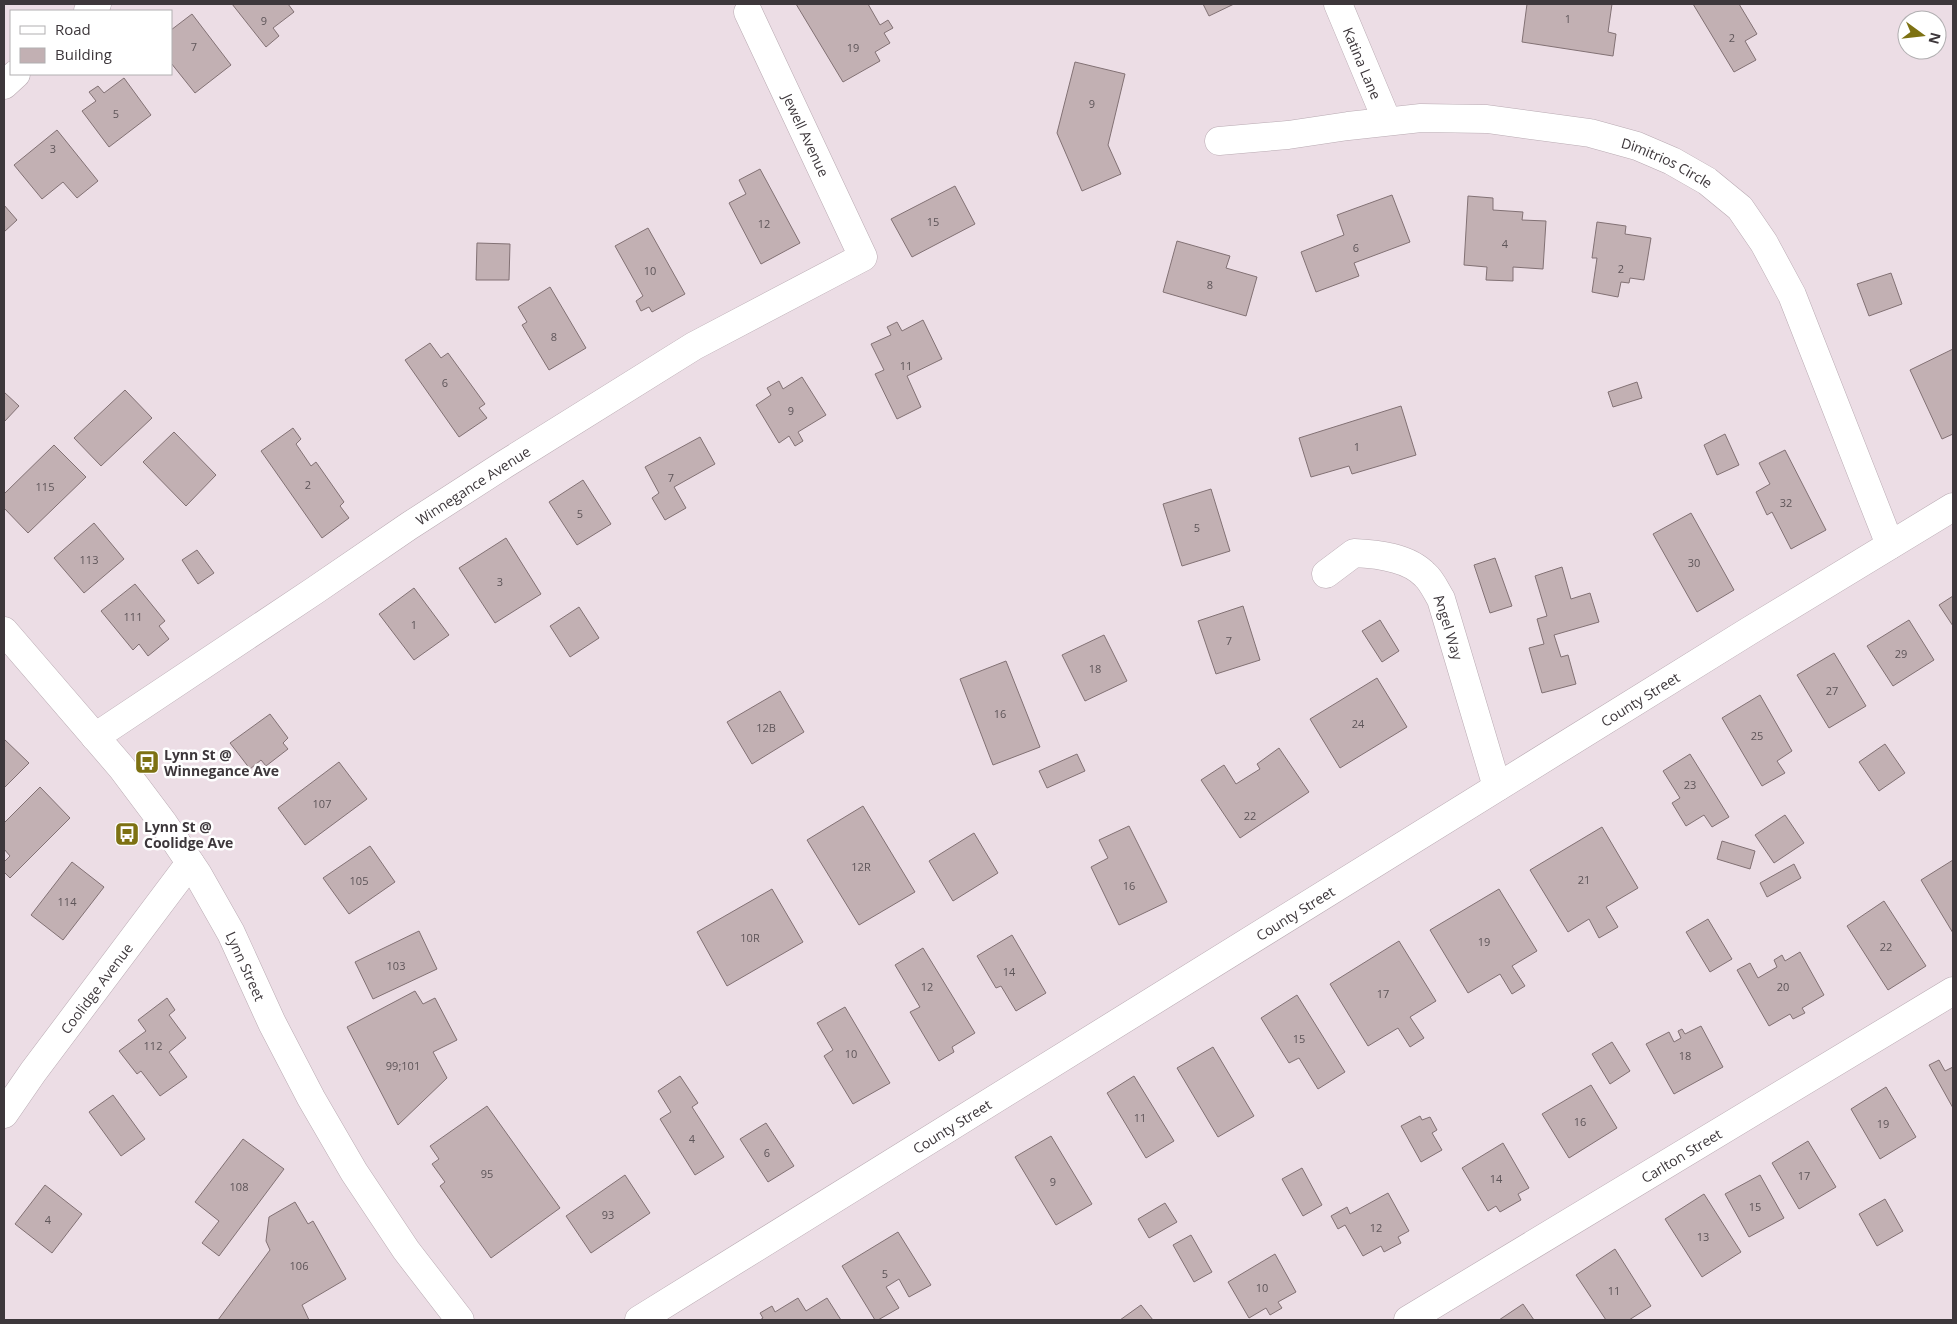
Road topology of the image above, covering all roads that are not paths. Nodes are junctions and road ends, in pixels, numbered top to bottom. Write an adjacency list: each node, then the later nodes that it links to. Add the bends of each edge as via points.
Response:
1 (1338, 4): 5 (street, Katina Lane)
2 (748, 12): 7 (street, Jewell Avenue)
3 (15, 75): 4 (street)
4 (4, 84)
5 (1387, 122): 6 (street, Dimitrios Circle); 9 (street, Dimitrios Circle, via 1420,118 1486,119 1590,133 1637,146 1672,161 1707,181 1740,208 1764,243 1792,295)
6 (1218, 141)
7 (863, 257): 12 (street, Winnegance Avenue, via 694,346 505,464)
8 (1953, 507): 9 (street, County Street)
9 (1890, 546): 13 (street, County Street)
10 (1326, 574): 13 (street, Angel Way, via 1354,553 1380,555 1408,564 1425,575 1440,599)
11 (4, 631): 12 (street, Lynn Street)
12 (95, 737): 14 (street, Lynn Street, via 122,768)
13 (1497, 787): 18 (street, County Street)
14 (190, 863): 16 (street, Coolidge Avenue); 17 (street, Lynn Street, via 231,933 272,1023 354,1172 406,1250)
15 (1953, 991): 19 (street, Carlton Street)
16 (4, 1114)
17 (460, 1320)
18 (639, 1320)
19 (1408, 1320)

